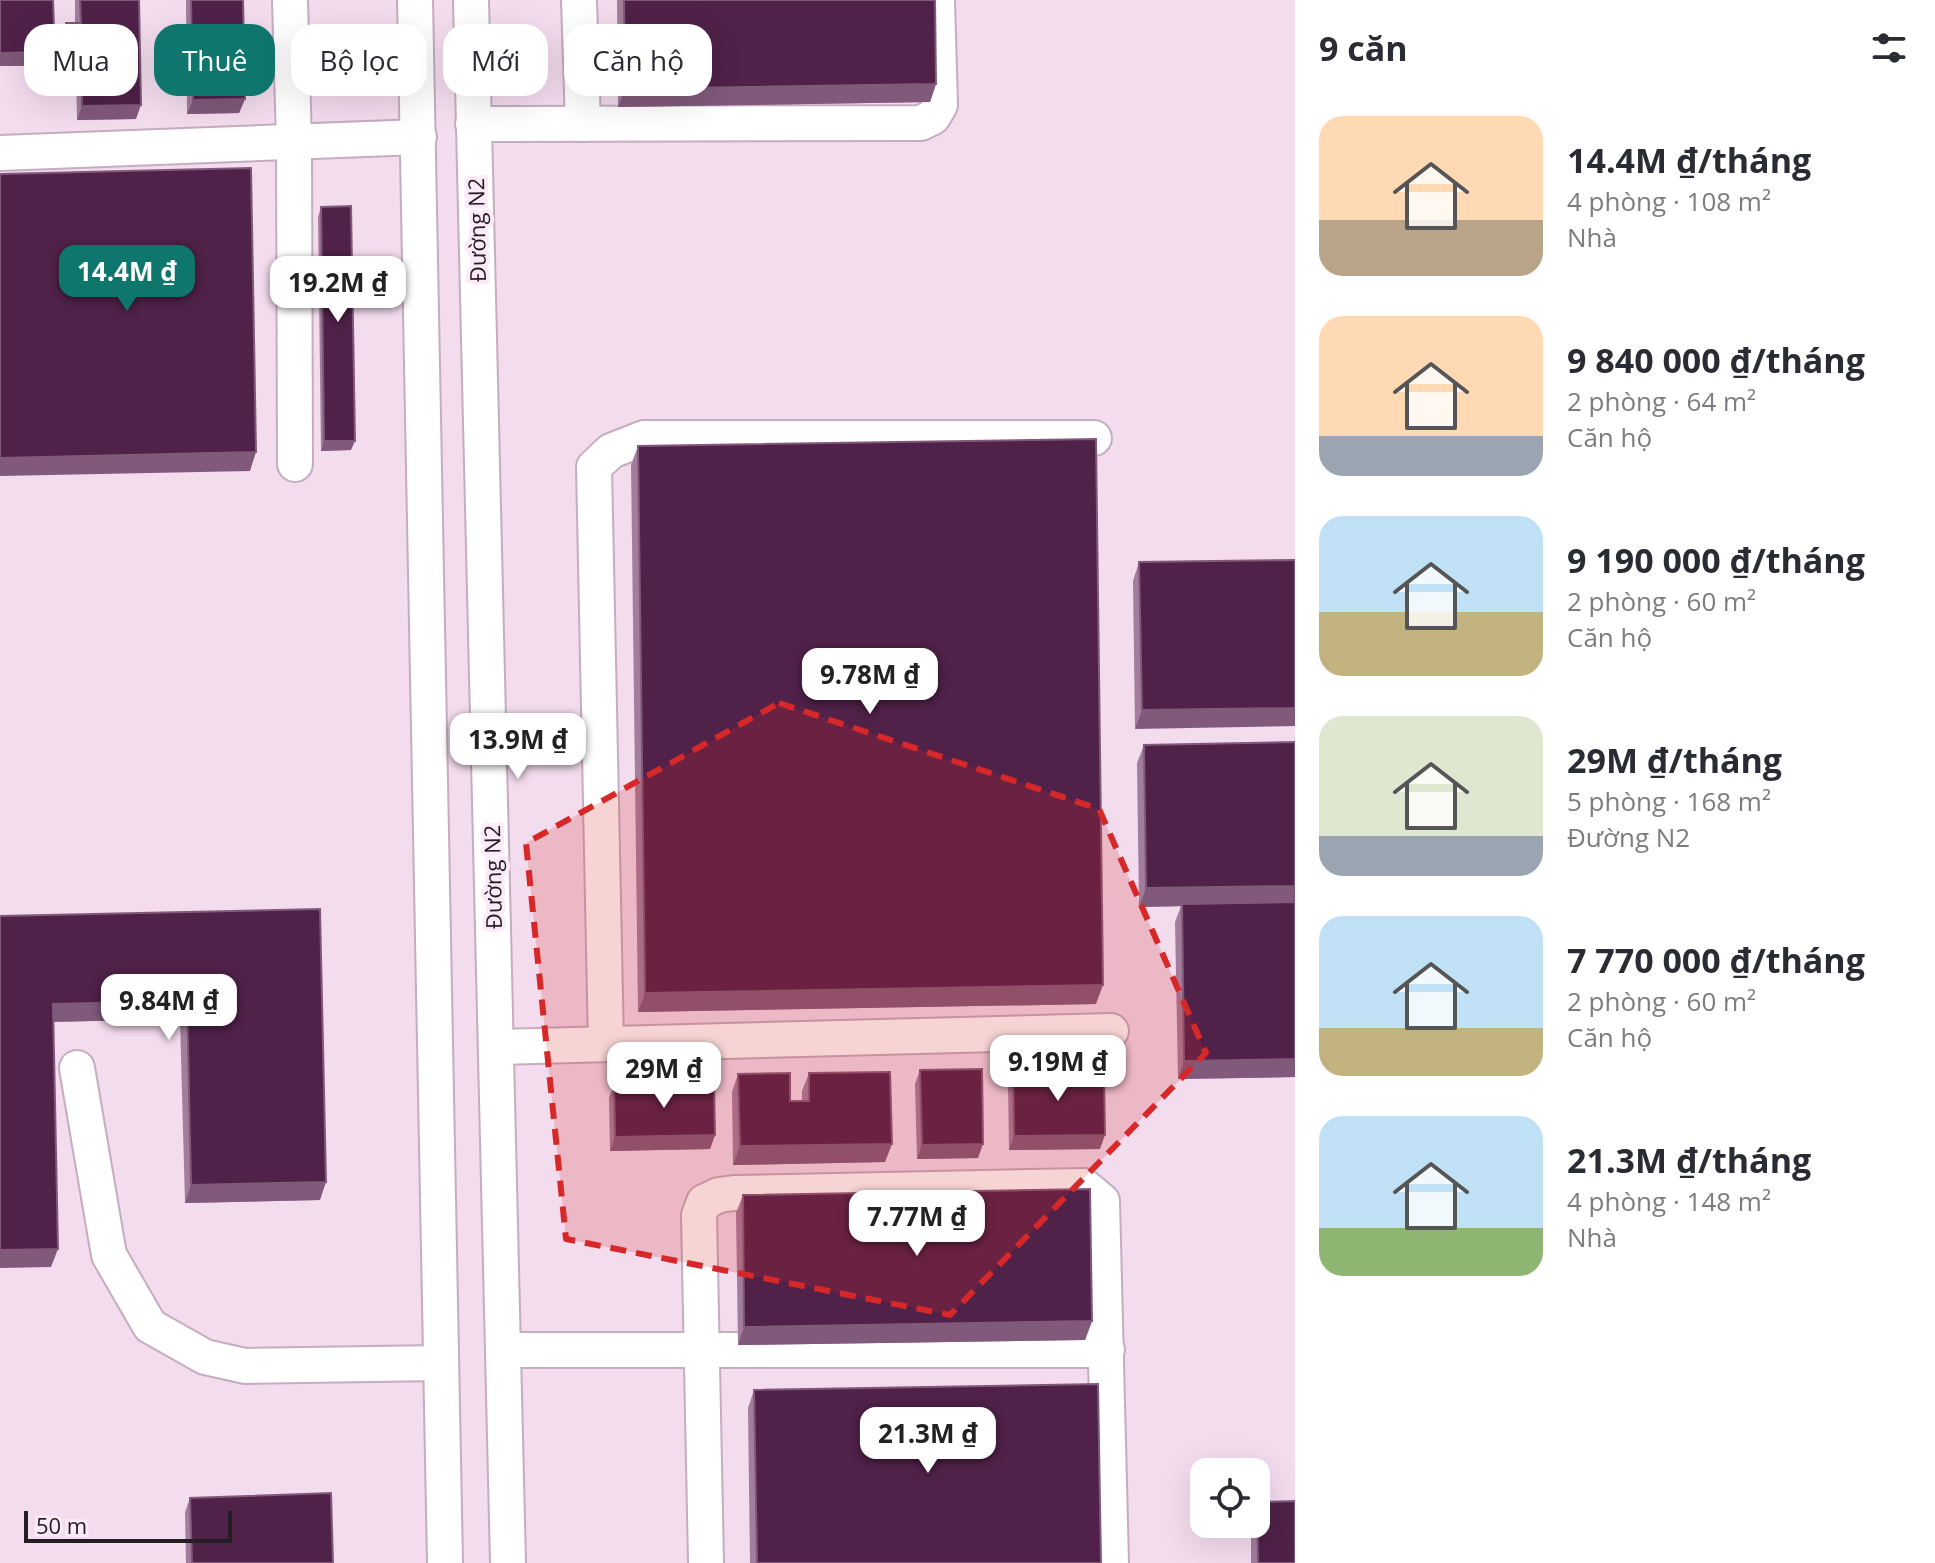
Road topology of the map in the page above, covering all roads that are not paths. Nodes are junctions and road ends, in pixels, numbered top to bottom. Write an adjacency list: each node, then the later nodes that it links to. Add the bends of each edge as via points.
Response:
1 (290, 0): 9 (street)
2 (415, 0): 8 (street)
3 (471, 0): 6 (street, Đường N2)
4 (579, 0): 7 (street)
5 (937, 0): 7 (street, via 940,105 921,123)
6 (473, 124): 7 (street); 15 (street, Đường N2)
7 (583, 124)
8 (419, 137): 9 (street); 20 (street)
9 (294, 142): 10 (street); 12 (street)
10 (0, 153)
11 (1094, 438): 14 (street, via 644,438 611,451 594,467)
12 (295, 464)
13 (1111, 1031): 14 (street)
14 (606, 1044): 15 (street)
15 (496, 1047): 17 (street, Đường N2)
16 (77, 1068): 20 (street, via 109,1255 150,1326 205,1357 245,1366)
17 (503, 1350): 18 (street); 22 (street, Đường N2)
18 (702, 1350): 19 (street); 19 (street, via 699,1215 704,1202 719,1195 1084,1186 1102,1201); 23 (street)
19 (1107, 1350): 24 (street)
20 (441, 1363): 21 (street)
21 (445, 1563)
22 (508, 1563)
23 (706, 1563)
24 (1111, 1563)

